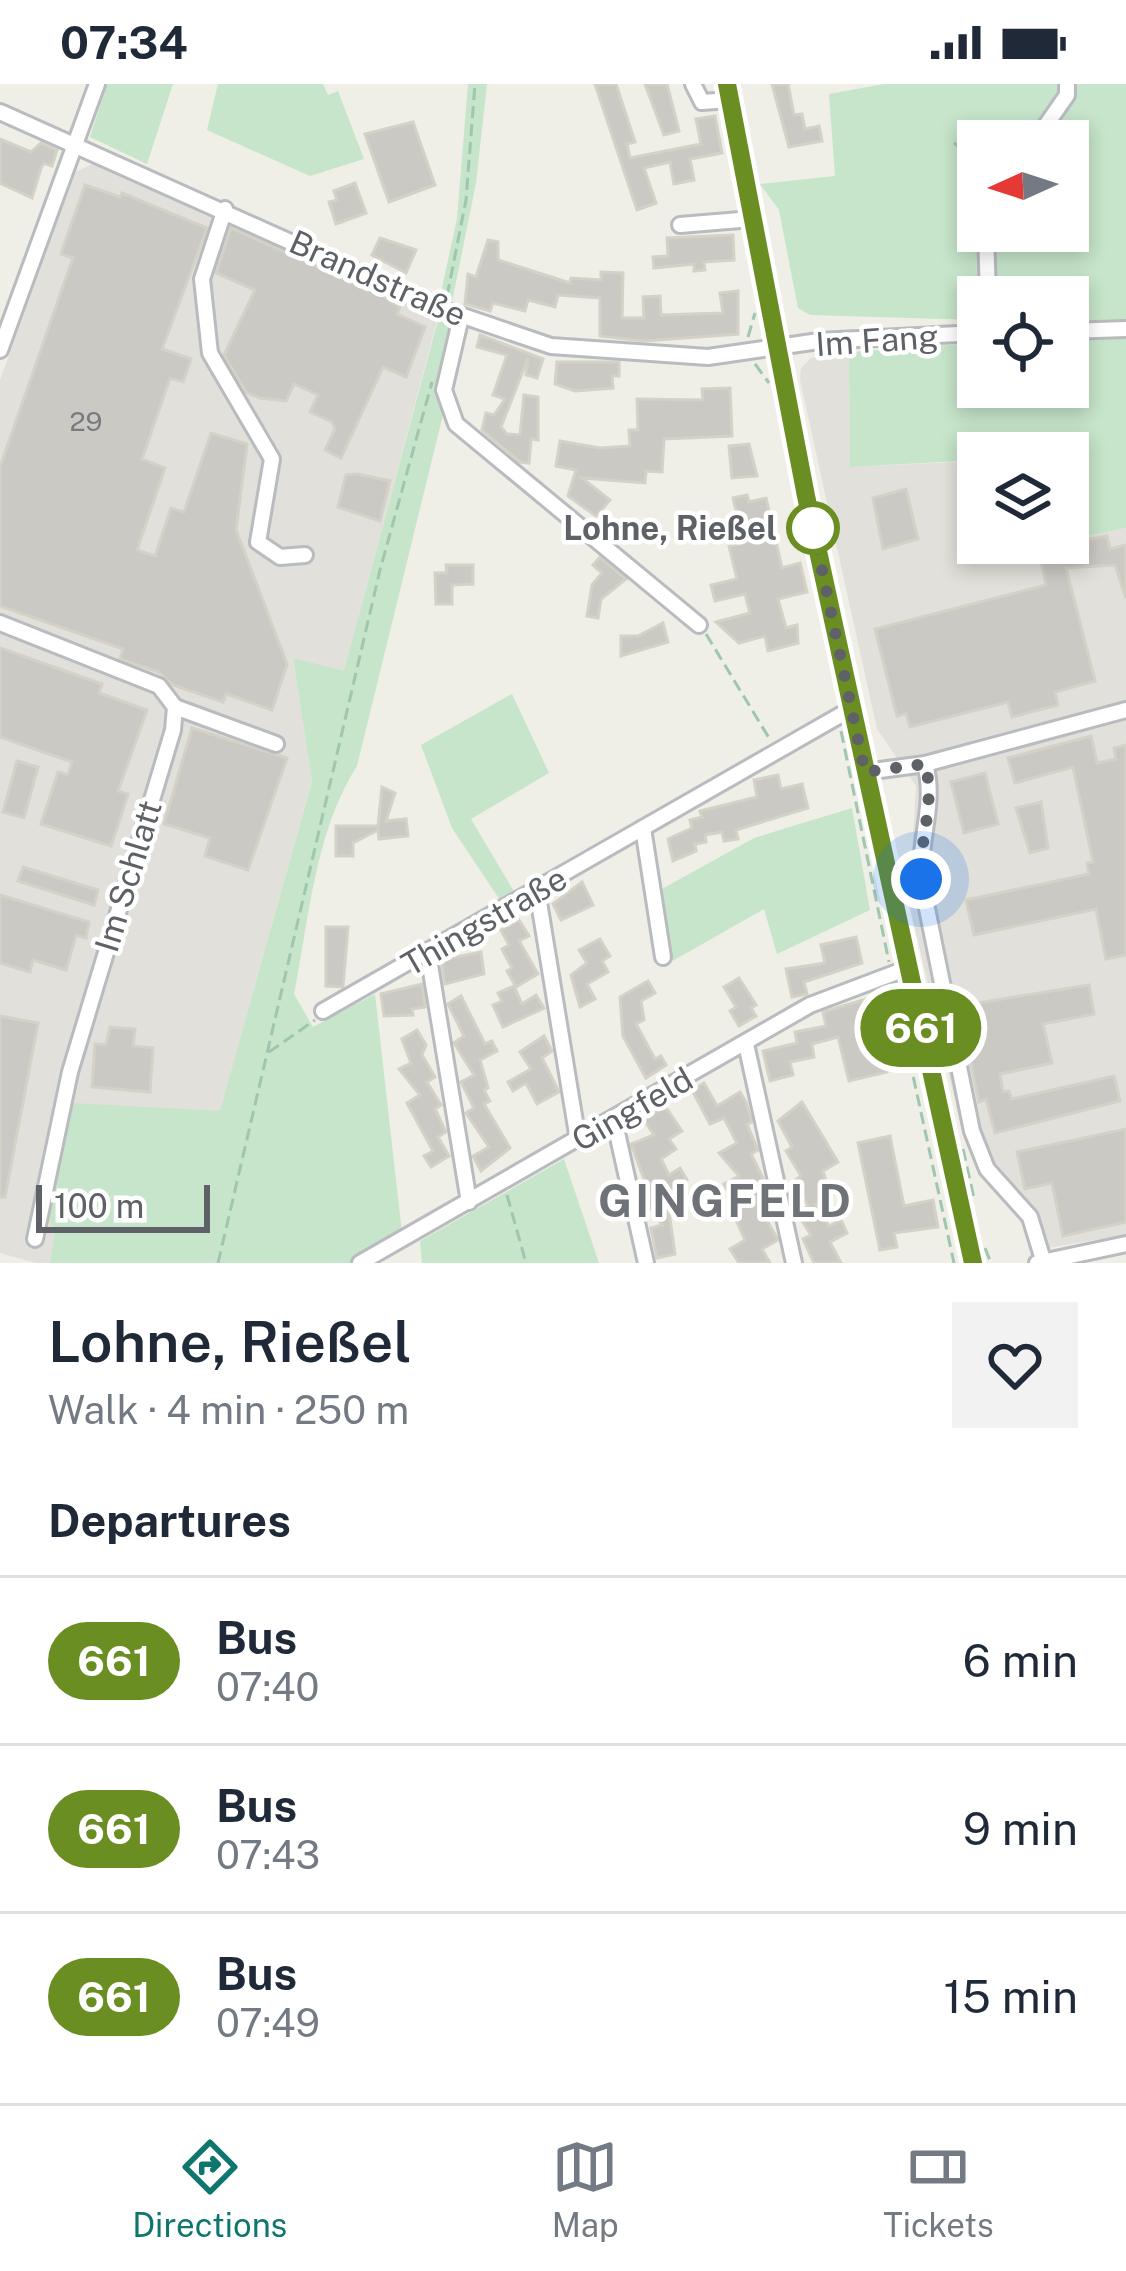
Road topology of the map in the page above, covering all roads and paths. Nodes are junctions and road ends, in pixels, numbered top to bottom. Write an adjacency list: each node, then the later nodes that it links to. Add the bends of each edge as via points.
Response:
1 (97, 84): 10 (street)
2 (475, 84): 14 (path)
3 (693, 84): 5 (street, via 702,102)
4 (1067, 84): 7 (street)
5 (728, 92): 12 (main road)
6 (0, 112): 10 (street, Brandstraße)
7 (1050, 120)
8 (954, 143): 9 (path)
9 (957, 145)
10 (73, 146): 11 (street, Brandstraße); 18 (street)
11 (225, 209): 14 (street, Brandstraße); 21 (street, via 202,279 210,353 272,459 258,542 280,557)
12 (752, 219): 13 (street); 19 (main road)
13 (680, 225)
14 (454, 314): 19 (street, Brandstraße, via 575,350 708,357); 23 (street, via 444,390 457,424)
15 (1126, 329): 16 (street)
16 (1089, 331)
17 (957, 334): 19 (street, Im Fang)
18 (0, 350)
19 (776, 350): 25 (main road)
20 (437, 368): 38 (path, via 380,570)
21 (304, 555)
22 (0, 623): 24 (street, via 159,686)
23 (699, 625): 28 (path)
24 (175, 707): 27 (street); 43 (street, Im Schlatt, via 70,1072)
25 (851, 709): 28 (street, Thingstraße); 30 (main road)
26 (1126, 710): 29 (street)
27 (276, 744)
28 (776, 750): 31 (street, Thingstraße)
29 (925, 764): 30 (street); 51 (street, via 931,803 921,879 972,1130 986,1169 1030,1217)
30 (865, 772): 35 (main road)
31 (643, 828): 32 (street, Thingstraße); 34 (street)
32 (537, 890): 33 (street, Thingstraße); 40 (street)
33 (428, 953): 36 (street, Thingstraße); 42 (street)
34 (663, 957)
35 (908, 968): 37 (street, Gingfeld, via 827,997); 50 (main road)
36 (323, 1011): 38 (path)
37 (746, 1044): 39 (street, Gingfeld); 49 (street)
38 (268, 1053): 45 (path)
39 (614, 1119): 40 (street, Gingfeld); 48 (street)
40 (578, 1140): 41 (street, Gingfeld)
41 (503, 1182): 42 (street, Gingfeld); 47 (path)
42 (469, 1202): 46 (street, Gingfeld)
43 (35, 1239)
44 (1126, 1244): 51 (street)
45 (218, 1263)
46 (360, 1263)
47 (526, 1263)
48 (646, 1263)
49 (794, 1263)
50 (973, 1263)
51 (1042, 1263)

